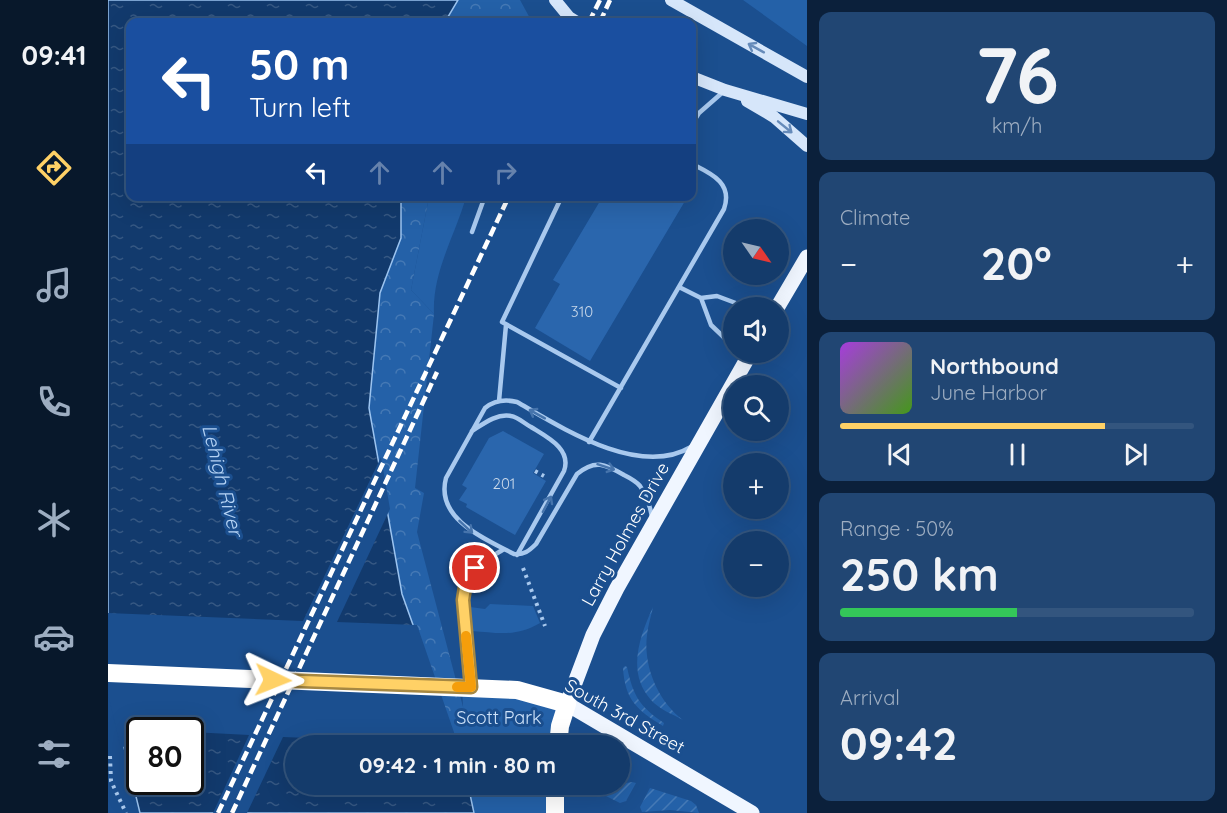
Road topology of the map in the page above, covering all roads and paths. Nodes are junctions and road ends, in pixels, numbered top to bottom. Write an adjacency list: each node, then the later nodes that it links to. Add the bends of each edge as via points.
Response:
1 (555, 0): 3 (street)
2 (671, 0): 4 (street, one-way to 2)
3 (571, 18)
4 (807, 77)
5 (696, 79): 6 (street)
6 (725, 90): 7 (street); 8 (lane); 9 (street, one-way to 9, via 774,117)
7 (807, 114)
8 (696, 118)
9 (807, 146)
10 (696, 166): 15 (lane, via 719,179 727,191 727,200)
11 (483, 201): 13 (lane)
12 (560, 201): 19 (lane, via 502,322)
13 (472, 232)
14 (807, 257): 16 (main road)
15 (679, 287): 17 (lane); 22 (lane)
16 (783, 297)
17 (700, 298): 18 (lane); 20 (lane, via 711,325)
18 (723, 298)
19 (506, 325): 22 (lane); 23 (lane)
20 (723, 336)
21 (741, 363): 25 (main road, Larry Holmes Drive)
22 (621, 388): 26 (lane)
23 (499, 401): 24 (lane, via 485,408); 26 (lane, one-way to 23, via 517,402)
24 (471, 433): 28 (lane, one-way to 28, via 446,478 445,497 463,525); 29 (lane, one-way to 24, via 564,471 566,457 557,444 511,416 486,422)
25 (701, 441): 26 (lane, via 673,455 637,456); 27 (main road, Larry Holmes Drive)
26 (589, 442)
27 (653, 524): 29 (lane, one-way to 27, via 529,552 536,544 577,474 586,466 609,466 639,484 649,502); 32 (main road, Larry Holmes Drive, via 593,635)
28 (504, 549): 29 (lane); 31 (lane, via 475,568 464,590)
29 (518, 555)
30 (108, 673): 31 (highway, South 3rd Street)
31 (466, 687): 32 (highway, South 3rd Street, via 517,690)
32 (567, 704): 33 (highway, Larry Holmes Drive); 36 (main road, South 3rd Street)
33 (559, 735)
34 (110, 756): 37 (path, via 111,781)
35 (555, 795): 38 (highway)
36 (732, 808): 39 (main road, South 3rd Street)
37 (126, 813)
38 (555, 813)
39 (752, 813)

